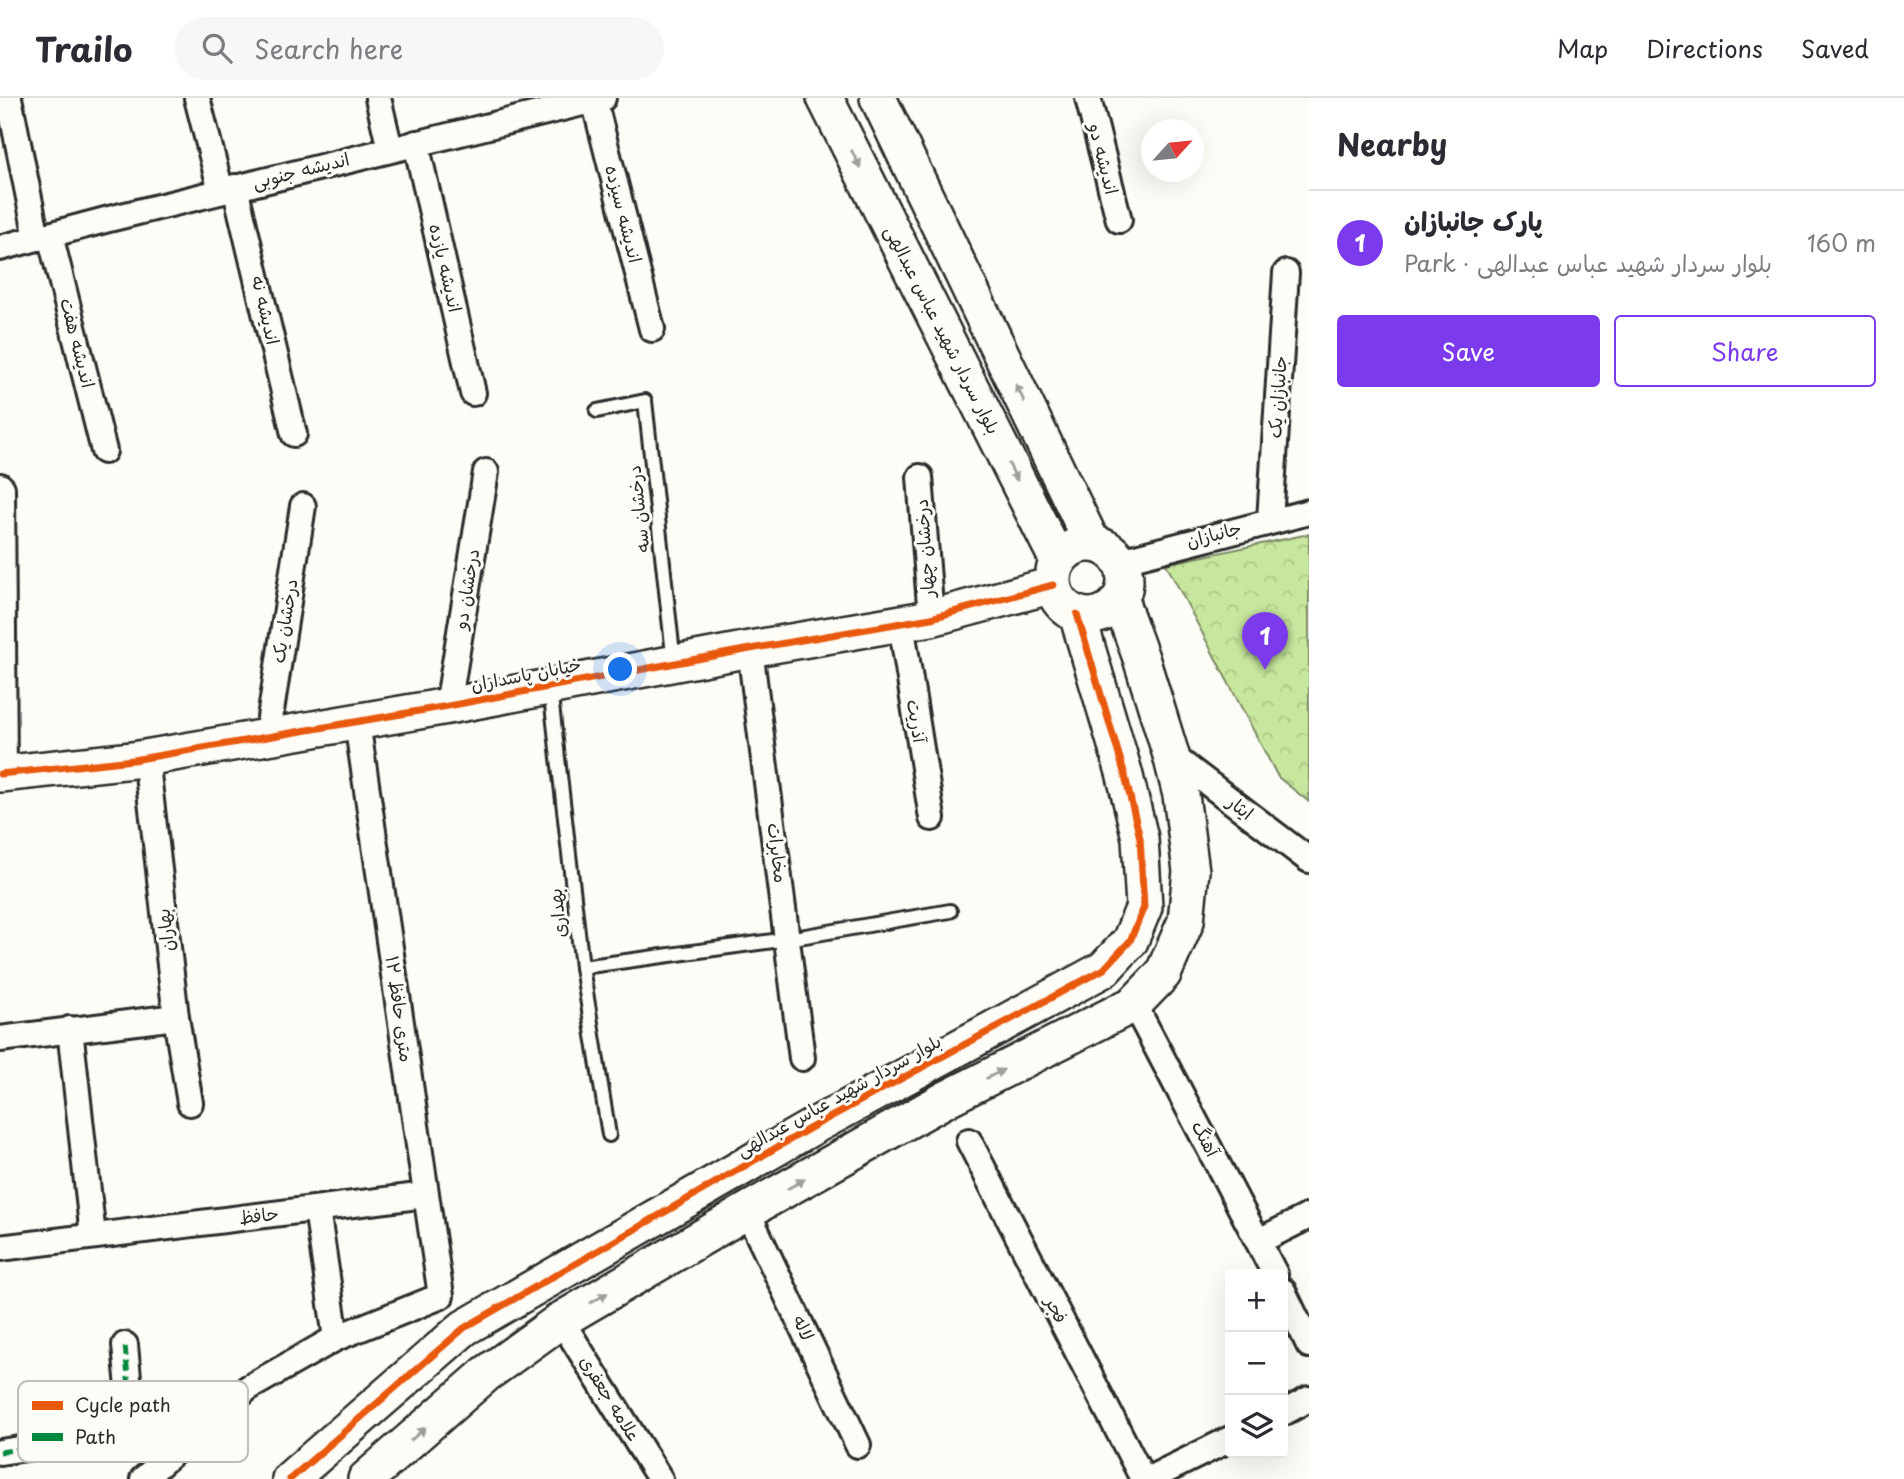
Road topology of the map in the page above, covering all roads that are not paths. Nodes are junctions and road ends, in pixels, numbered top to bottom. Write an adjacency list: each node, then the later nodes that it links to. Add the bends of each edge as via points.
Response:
1 (9, 98): 13 (street, اندیشه هفت)
2 (197, 98): 11 (street, اندیشه نه)
3 (378, 98): 10 (street)
4 (825, 98): 28 (street, بلوار سردار شهید عباس عبدالهی, one-way to 28)
5 (878, 98): 27 (street, one-way to 5)
6 (1088, 98): 12 (street, اندیشه دو)
7 (599, 99): 8 (street, اندیشه جنوبی); 16 (street, اندیشه سیزده)
8 (569, 102): 9 (street, اندیشه جنوبی)
9 (416, 143): 10 (street, اندیشه جنوبی); 17 (street, اندیشه یازده)
10 (390, 149): 11 (street, اندیشه جنوبی)
11 (228, 189): 13 (street, اندیشه جنوبی); 19 (street, اندیشه نه)
12 (1119, 220)
13 (43, 236): 14 (street, اندیشه جنوبی); 20 (street, اندیشه هفت)
14 (0, 248)
15 (1286, 273): 26 (street, جانبازان یک)
16 (652, 329)
17 (473, 393)
18 (597, 411): 33 (lane, درخشان سه, via 645,401)
19 (294, 434)
20 (104, 451)
21 (486, 472): 35 (street, درخشان دو)
22 (920, 477): 31 (street, درخشان چهار)
23 (0, 486): 40 (street)
24 (303, 506): 37 (street, درخشان یک)
25 (1309, 512): 26 (street, جانبازان)
26 (1270, 520): 27 (street, جانبازان)
27 (1106, 552): 28 (street, via 1078,545 1066,551); 29 (street, via 1125,573)
28 (1055, 573): 30 (street, via 1057,598); 31 (street, خیابان پاسداران)
29 (1120, 600): 30 (street, via 1101,614); 38 (street)
30 (1077, 614): 78 (street, بلوار سردار شهید عباس عبدالهی, via 1140,838 1144,907 1130,941 1104,970 812,1127 464,1328)
31 (916, 621): 32 (street, خیابان پاسداران); 41 (street, آذریت)
32 (750, 649): 33 (street, خیابان پاسداران); 44 (street, مخابرات)
33 (674, 663): 34 (street, خیابان پاسداران)
34 (550, 687): 35 (street, خیابان پاسداران); 45 (lane, بهداری)
35 (448, 706): 36 (street, خیابان پاسداران)
36 (357, 722): 37 (street, خیابان پاسداران); 54 (street, ۱۲ متری حافظ)
37 (267, 737): 39 (street, خیابان پاسداران)
38 (1171, 755): 42 (street, ایثار); 46 (street, via 1191,870 1186,921 1163,974)
39 (146, 757): 40 (street, خیابان پاسداران); 47 (street, بهاران)
40 (2, 774)
41 (932, 818)
42 (1309, 860)
43 (950, 911): 44 (lane)
44 (788, 939): 45 (lane); 50 (street, مخابرات)
45 (582, 967): 52 (lane, بهداری)
46 (1134, 1003): 56 (street, one-way to 46, via 948,1098); 59 (street, آهنگ)
47 (176, 1017): 48 (street); 51 (street, بهاران)
48 (70, 1029): 49 (street); 58 (street)
49 (0, 1039)
50 (802, 1058)
51 (190, 1103)
52 (609, 1135)
53 (969, 1141): 80 (street, فجر)
54 (426, 1195): 55 (street, حافظ); 64 (street, ۱۲ متری حافظ, via 441,1296)
55 (317, 1209): 58 (street, حافظ); 64 (street)
56 (747, 1212): 63 (street, one-way to 56); 72 (street, لاله)
57 (1309, 1216): 59 (street)
58 (93, 1236): 60 (street, حافظ)
59 (1259, 1241): 61 (street, آهنگ)
60 (0, 1248)
61 (1273, 1269)
62 (1288, 1301): 66 (street)
63 (561, 1320): 76 (street, one-way to 63, via 486,1374); 79 (street, علامه جعفری)
64 (336, 1338): 68 (street)
65 (125, 1345): 67 (street)
66 (1309, 1345)
67 (128, 1381)
68 (248, 1388)
69 (1309, 1399): 70 (street)
70 (1288, 1410)
71 (1225, 1441): 81 (street)
72 (858, 1445)
73 (18, 1449): 74 (street)
74 (0, 1452)
75 (163, 1462): 77 (street)
76 (379, 1474)
77 (144, 1479)
78 (290, 1479)
79 (660, 1479)
80 (1143, 1479)
81 (1149, 1479)

